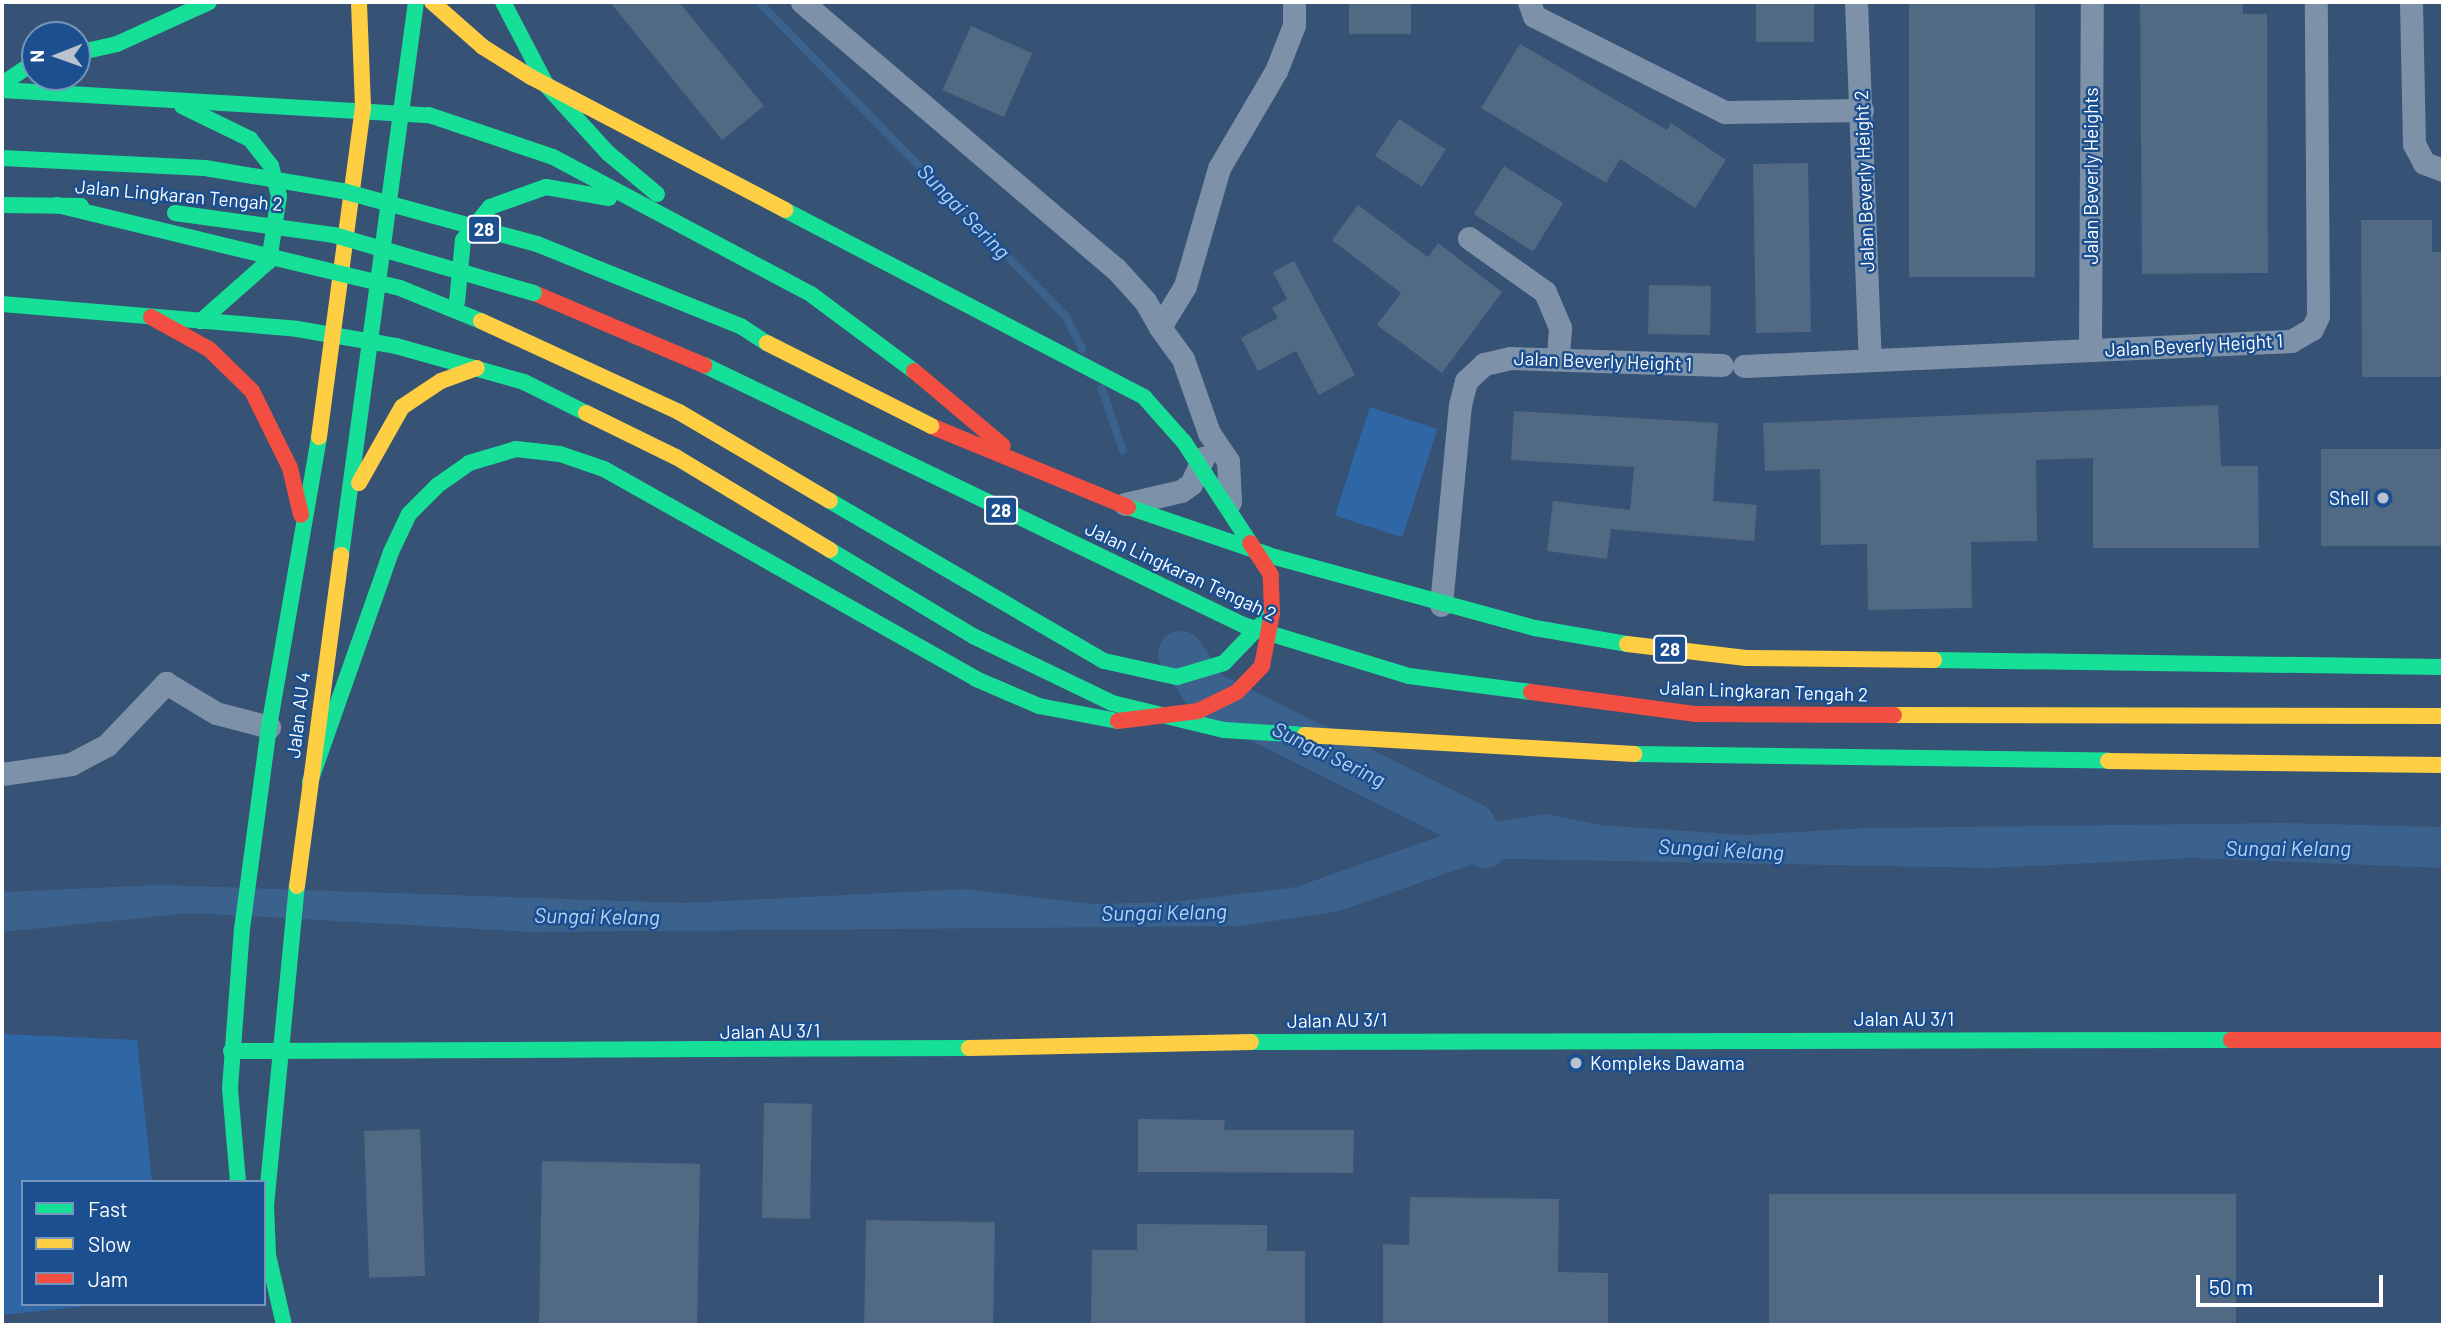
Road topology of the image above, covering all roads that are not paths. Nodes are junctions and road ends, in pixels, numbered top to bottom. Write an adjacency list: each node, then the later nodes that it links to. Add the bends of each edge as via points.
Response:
1 (209, 2): 13 (main road, via 117,44)
2 (359, 2): 18 (main road, Jalan AU 4)
3 (416, 2): 20 (main road, Jalan AU 4)
4 (432, 2): 48 (main road, bridge, via 483,47 531,77 1144,397 1184,442 1271,575)
5 (503, 2): 27 (main road, via 547,86 608,153)
6 (802, 2): 31 (street, via 1115,268 1145,300)
7 (1294, 2): 31 (street, via 1294,25 1276,71 1219,168 1185,286)
8 (1529, 2): 19 (street, via 1534,16 1725,113)
9 (1856, 2): 19 (street, Jalan Beverly Height 2)
10 (2092, 2): 35 (street, Jalan Beverly Heights)
11 (2316, 2): 35 (street, Jalan Beverly Height 1, via 2318,316 2312,329 2291,341)
12 (2411, 2): 22 (street, via 2414,144)
13 (91, 50)
14 (21, 72): 15 (main road)
15 (2, 85)
16 (2, 90): 17 (main road)
17 (158, 96): 18 (main road); 30 (main road, via 250,139 271,166 279,196 269,261)
18 (363, 107): 20 (main road); 32 (main road, Jalan AU 4)
19 (1862, 110): 38 (street, Jalan Beverly Height 2)
20 (401, 111): 23 (main road, via 429,115 553,157); 33 (main road, Jalan AU 4)
21 (2, 158): 42 (main road, Jalan Lingkaran Tengah 2 / 28, bridge, via 58,157 205,168 343,191 436,214 537,244 742,327 809,368 932,426)
22 (2433, 167)
23 (635, 202): 27 (main road); 34 (main road, via 546,187 490,207 463,240 454,291 465,325)
24 (2, 205): 25 (main road, Jalan Lingkaran Tengah 2 / 28, bridge)
25 (57, 205): 48 (main road, bridge, via 400,288 517,336 678,412 1104,661 1177,677 1224,663); 50 (main road, Jalan Lingkaran Tengah 2 / 28, bridge, via 267,222 427,259 630,329 1242,625 1422,678 1695,714)
26 (1469, 238): 37 (street, via 1545,292 1560,328)
27 (718, 241): 42 (main road, via 879,341)
28 (2, 304): 29 (main road)
29 (149, 316): 30 (main road); 45 (main road, via 209,349 252,391 290,468)
30 (201, 321): 32 (main road)
31 (1160, 327): 41 (street, via 1183,359)
32 (333, 334): 33 (main road); 45 (main road, Jalan AU 4)
33 (369, 340): 39 (main road); 44 (main road, Jalan AU 4)
34 (478, 340)
35 (2090, 350): 38 (street, Jalan Beverly Height 1)
36 (494, 356): 40 (main road)
37 (1558, 359): 38 (street, Jalan Beverly Height 1, via 1733,365); 47 (street, Jalan Beverly Height 1, via 1484,363 1466,381)
38 (1870, 360)
39 (477, 368): 40 (main road); 44 (main road, via 441,381 402,408 364,470)
40 (524, 382): 52 (main road, bridge, via 676,457 973,636 1038,669 1112,703 1224,730 1479,749 1830,760)
41 (1209, 433): 43 (street, via 1191,484); 46 (street, via 1228,461 1228,499)
42 (1015, 458): 43 (main road, Jalan Lingkaran Tengah 2 / 28)
43 (1125, 503): 46 (main road, Jalan Lingkaran Tengah 2 / 28)
44 (344, 523): 54 (main road, Jalan AU 4)
45 (306, 538): 51 (main road, Jalan AU 4)
46 (1275, 557): 47 (main road, Jalan Lingkaran Tengah 2 / 28)
47 (1441, 605): 49 (main road, Jalan Lingkaran Tengah 2 / 28, via 1585,637 1746,658)
48 (1272, 613): 54 (main road, bridge, via 1262,666 1237,692 1186,713 1135,723 1090,719 1039,706 976,679 604,469 559,454 516,449 469,463 409,514 391,552)
49 (2443, 667)
50 (2443, 716)
51 (269, 727): 53 (street, via 216,713 166,683 107,745 71,764); 56 (main road, Jalan AU 4)
52 (2443, 765)
53 (2, 774)
54 (310, 782): 57 (main road, Jalan AU 4)
55 (2443, 1040): 57 (main road, Jalan AU 3/1, via 1376,1040 700,1053)
56 (231, 1051): 57 (main road, Jalan AU 3/1); 58 (main road, Jalan AU 4)
57 (279, 1051): 61 (main road, Jalan AU 4, via 266,1206 268,1255)
58 (237, 1180)
59 (261, 1306): 60 (main road)
60 (266, 1325)
61 (284, 1325)

